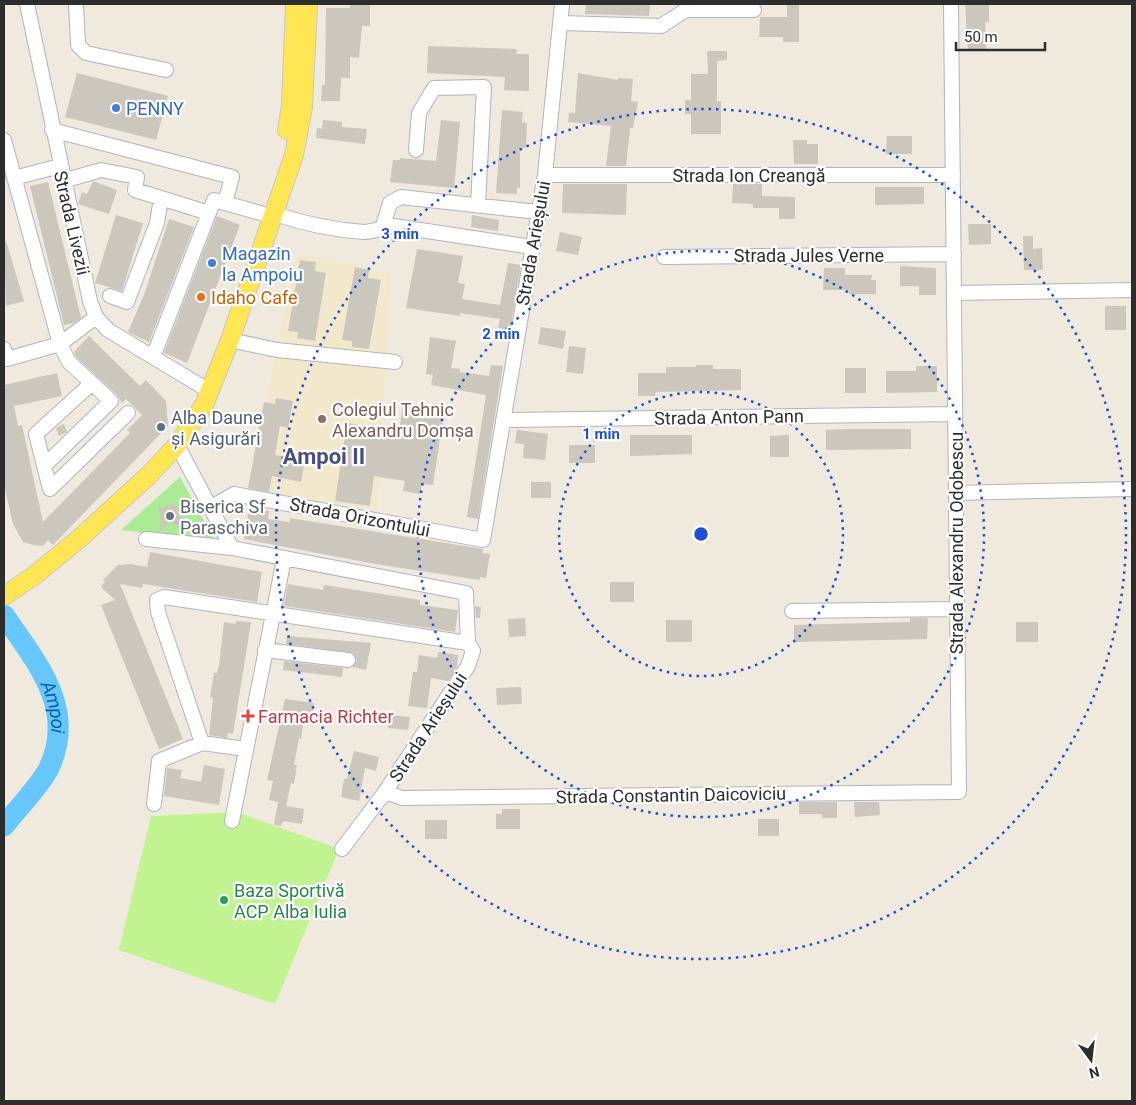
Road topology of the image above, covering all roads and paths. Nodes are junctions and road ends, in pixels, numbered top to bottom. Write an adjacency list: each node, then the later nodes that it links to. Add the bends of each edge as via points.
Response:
1 (27, 4): 10 (street, Strada Livezii)
2 (76, 4): 9 (street, via 78,45 86,54)
3 (295, 4): 23 (main road, via 289,122)
4 (308, 4): 23 (main road, via 303,106 294,156)
5 (562, 4): 8 (street, Strada Arieșului)
6 (951, 4): 15 (street, Strada Alexandru Odobescu)
7 (754, 10): 8 (street, via 686,10 661,26)
8 (561, 22): 14 (street, Strada Arieșului)
9 (166, 70)
10 (52, 130): 13 (street, Strada Livezii); 19 (street, via 232,177)
11 (5, 148): 16 (street)
12 (416, 150): 20 (street, via 418,113 434,88 484,87)
13 (60, 166): 16 (street); 17 (street, Strada Livezii)
14 (545, 175): 15 (street, Strada Ion Creangă); 21 (street, Strada Arieșului)
15 (953, 175): 26 (street, Strada Alexandru Odobescu)
16 (14, 178): 33 (street)
17 (63, 181): 18 (street, via 101,170 137,177 135,190); 31 (street, Strada Livezii)
18 (161, 198): 22 (street); 30 (street, via 156,223 127,302)
19 (225, 203): 22 (street, via 214,200); 23 (street)
20 (478, 205): 21 (street); 24 (street, via 401,197 388,208)
21 (538, 212): 25 (street, Strada Arieșului)
22 (209, 213): 35 (street)
23 (269, 214): 24 (street, via 366,232); 32 (main road); 38 (main road)
24 (383, 226): 25 (street)
25 (532, 247): 41 (street, Strada Arieșului)
26 (954, 254): 27 (street, Strada Jules Verne); 29 (street, Strada Alexandru Odobescu)
27 (664, 257)
28 (1132, 290): 29 (street)
29 (955, 293): 40 (street, Strada Alexandru Odobescu)
30 (110, 296)
31 (96, 317): 33 (street); 35 (street, Strada Livezii, via 108,330)
32 (230, 340): 36 (street, via 277,350); 42 (main road, via 204,405)
33 (60, 344): 34 (street, via 7,358); 37 (street, via 69,362)
34 (4, 349)
35 (153, 357): 38 (street, Strada Livezii)
36 (395, 362)
37 (92, 384): 43 (street, via 36,434); 43 (street, via 111,402)
38 (201, 386): 51 (main road, via 184,418 140,469)
39 (128, 413): 43 (street, via 50,489)
40 (955, 414): 41 (street, Strada Anton Pann); 45 (street, Strada Alexandru Odobescu)
41 (503, 420): 48 (street, Strada Arieșului)
42 (177, 445): 46 (street); 51 (main road, via 104,516)
43 (44, 466)
44 (1132, 489): 45 (street)
45 (955, 493): 54 (street, Strada Alexandru Odobescu)
46 (210, 508): 48 (street, Strada Orizontului, via 234,494); 49 (street)
47 (146, 539): 49 (street)
48 (483, 540)
49 (232, 548): 50 (street)
50 (284, 559): 56 (street); 57 (street, Strada Arieșului, via 466,593)
51 (32, 571): 52 (main road); 53 (main road)
52 (4, 584)
53 (4, 596)
54 (955, 610): 55 (street); 63 (street, Strada Alexandru Odobescu)
55 (792, 611)
56 (272, 614): 57 (street); 58 (street); 60 (street, via 169,596 157,600 158,612)
57 (468, 643): 62 (street, Strada Arieșului, via 473,651 468,666)
58 (265, 650): 59 (street); 61 (street)
59 (348, 660)
60 (202, 743): 61 (street); 64 (street, via 159,761)
61 (246, 749): 65 (street)
62 (385, 792): 63 (street, Strada Constantin Daicoviciu, via 402,798); 66 (street, Strada Arieșului)
63 (959, 792)
64 (154, 804)
65 (232, 821)
66 (342, 849)

